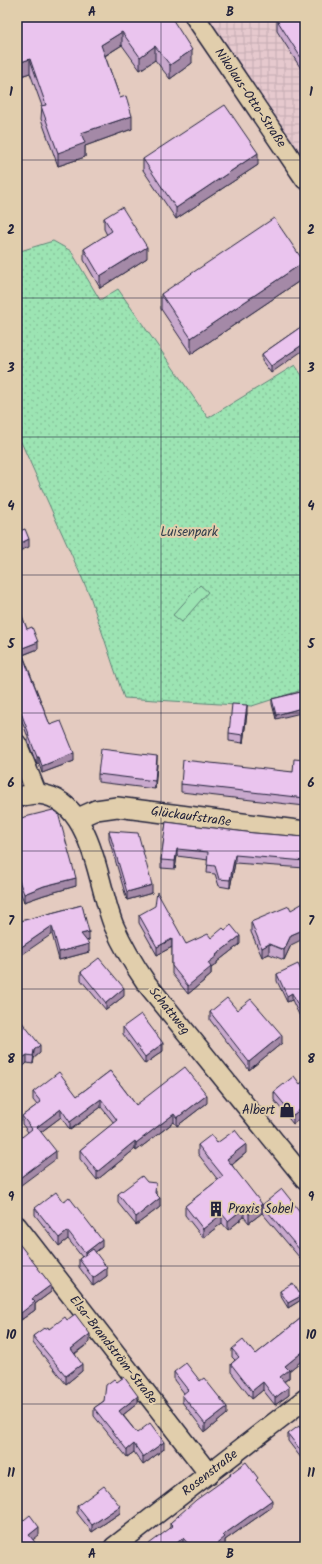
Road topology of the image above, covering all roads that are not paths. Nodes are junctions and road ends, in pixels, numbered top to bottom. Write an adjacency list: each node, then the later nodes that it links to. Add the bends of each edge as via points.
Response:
1 (195, 17): 2 (street, Nikolaus-Otto-Straße)
2 (305, 179)
3 (17, 744): 4 (street)
4 (37, 794): 5 (street); 6 (street, Schattweg, via 50,796 62,802)
5 (17, 797)
6 (78, 818): 7 (street, Glückaufstraße, via 96,810 117,807); 8 (street, Schattweg, via 86,833 114,925 128,956 147,984)
7 (305, 831)
8 (305, 1179)
9 (17, 1226): 11 (street, Elsa-Brandström-Straße)
10 (305, 1399): 11 (street, Rosenstraße)
11 (209, 1474): 12 (street, Rosenstraße)
12 (114, 1547)

